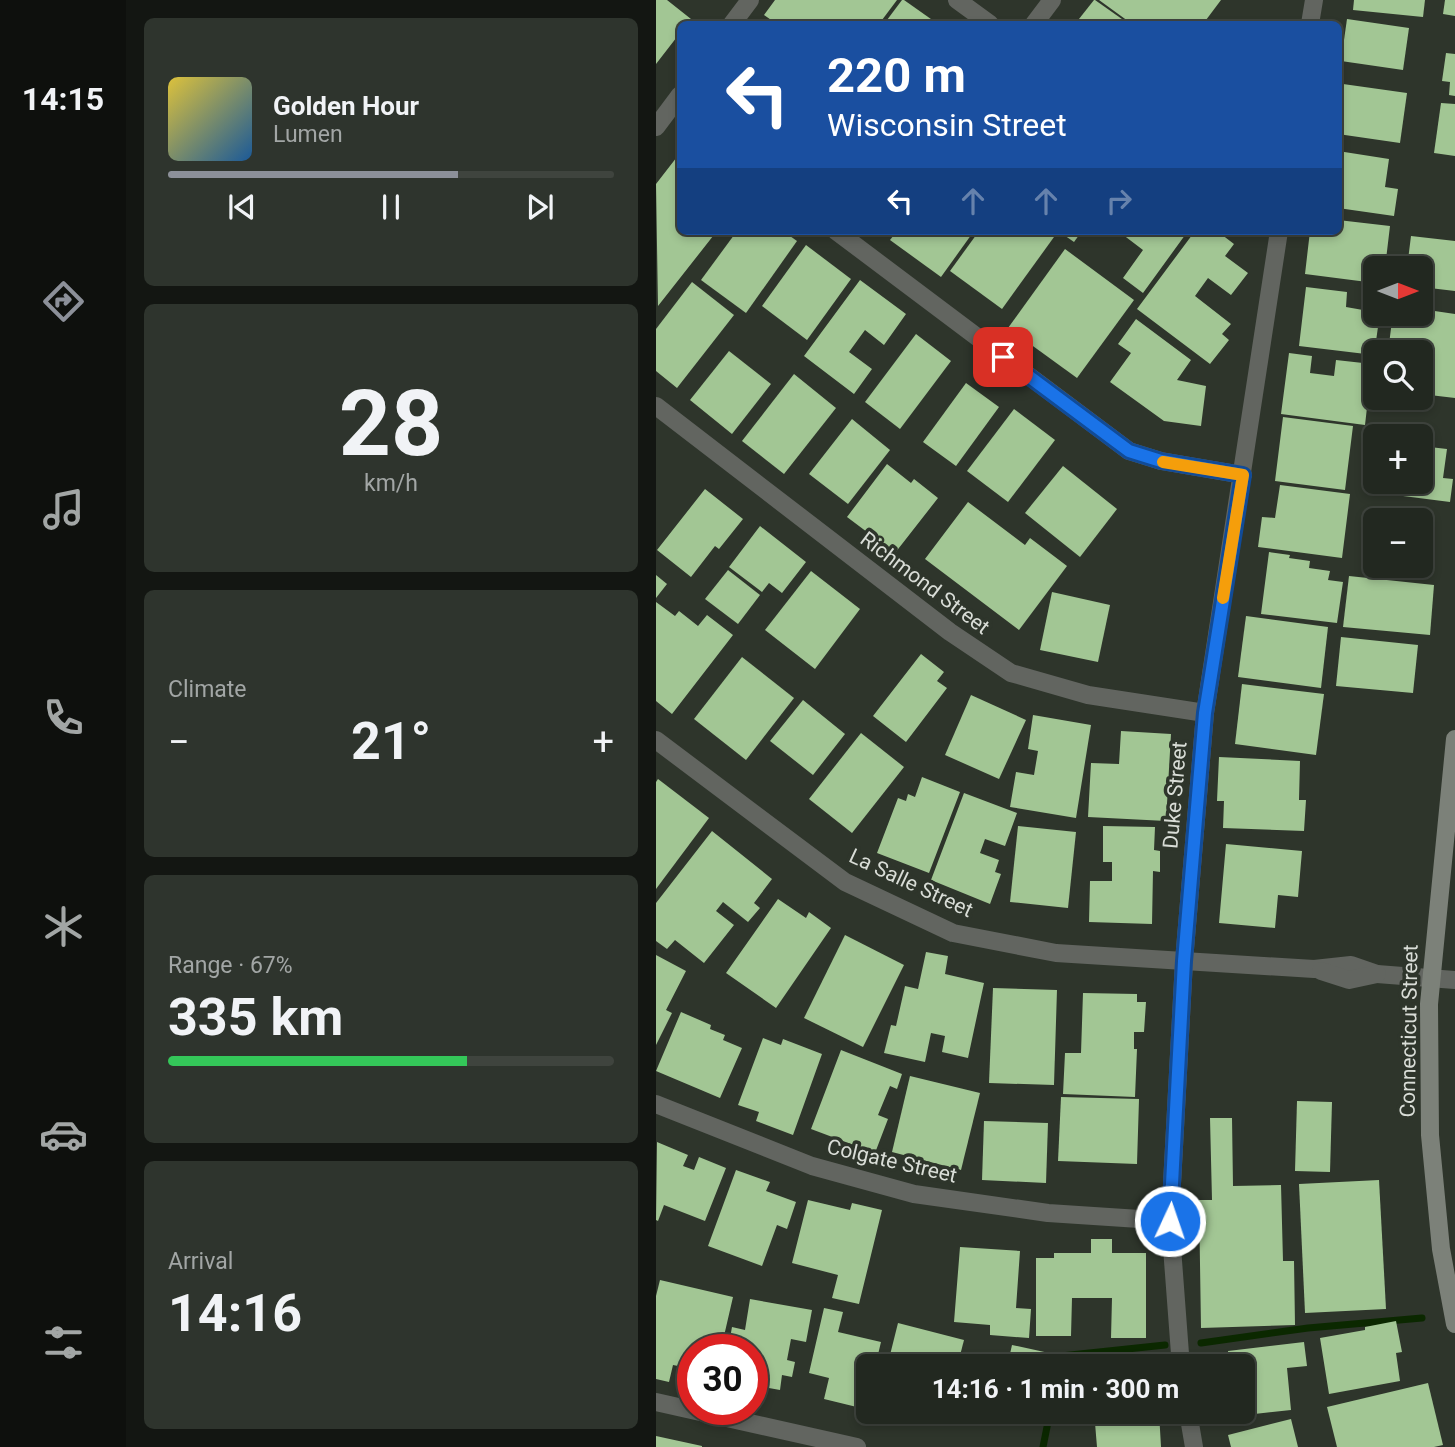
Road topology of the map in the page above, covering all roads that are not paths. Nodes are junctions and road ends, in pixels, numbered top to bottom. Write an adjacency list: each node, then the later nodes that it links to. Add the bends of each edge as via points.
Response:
1 (750, 0): 5 (street)
2 (956, 0): 6 (street)
3 (1052, 0): 7 (street)
4 (1314, 0): 8 (street)
5 (734, 21)
6 (986, 21)
7 (1036, 21)
8 (1310, 21)
9 (677, 105): 10 (street)
10 (656, 127)
11 (841, 235): 14 (street, via 1129,451)
12 (1276, 235): 14 (street, Duke Street)
13 (656, 406): 15 (street, Richmond Street, via 950,632 1011,673 1088,695)
14 (1243, 475): 15 (street, Duke Street)
15 (1205, 713): 18 (street, Duke Street)
16 (1455, 739): 19 (street, Connecticut Street)
17 (656, 740): 18 (street, La Salle Street, via 845,882 953,933 1056,953)
18 (1184, 961): 19 (street, La Salle Street, via 1314,969 1351,965 1377,974); 22 (street, Duke Street)
19 (1430, 978): 20 (street, La Salle Street); 23 (street, Connecticut Street, via 1430,1135 1441,1249)
20 (1455, 980)
21 (656, 1104): 22 (street, Colgate Street, via 812,1166 914,1194 1048,1213)
22 (1170, 1221): 24 (street, Duke Street)
23 (1455, 1324)
24 (1180, 1354)
25 (656, 1402): 27 (street)
26 (1190, 1424): 28 (street)
27 (857, 1447)
28 (1194, 1447)

